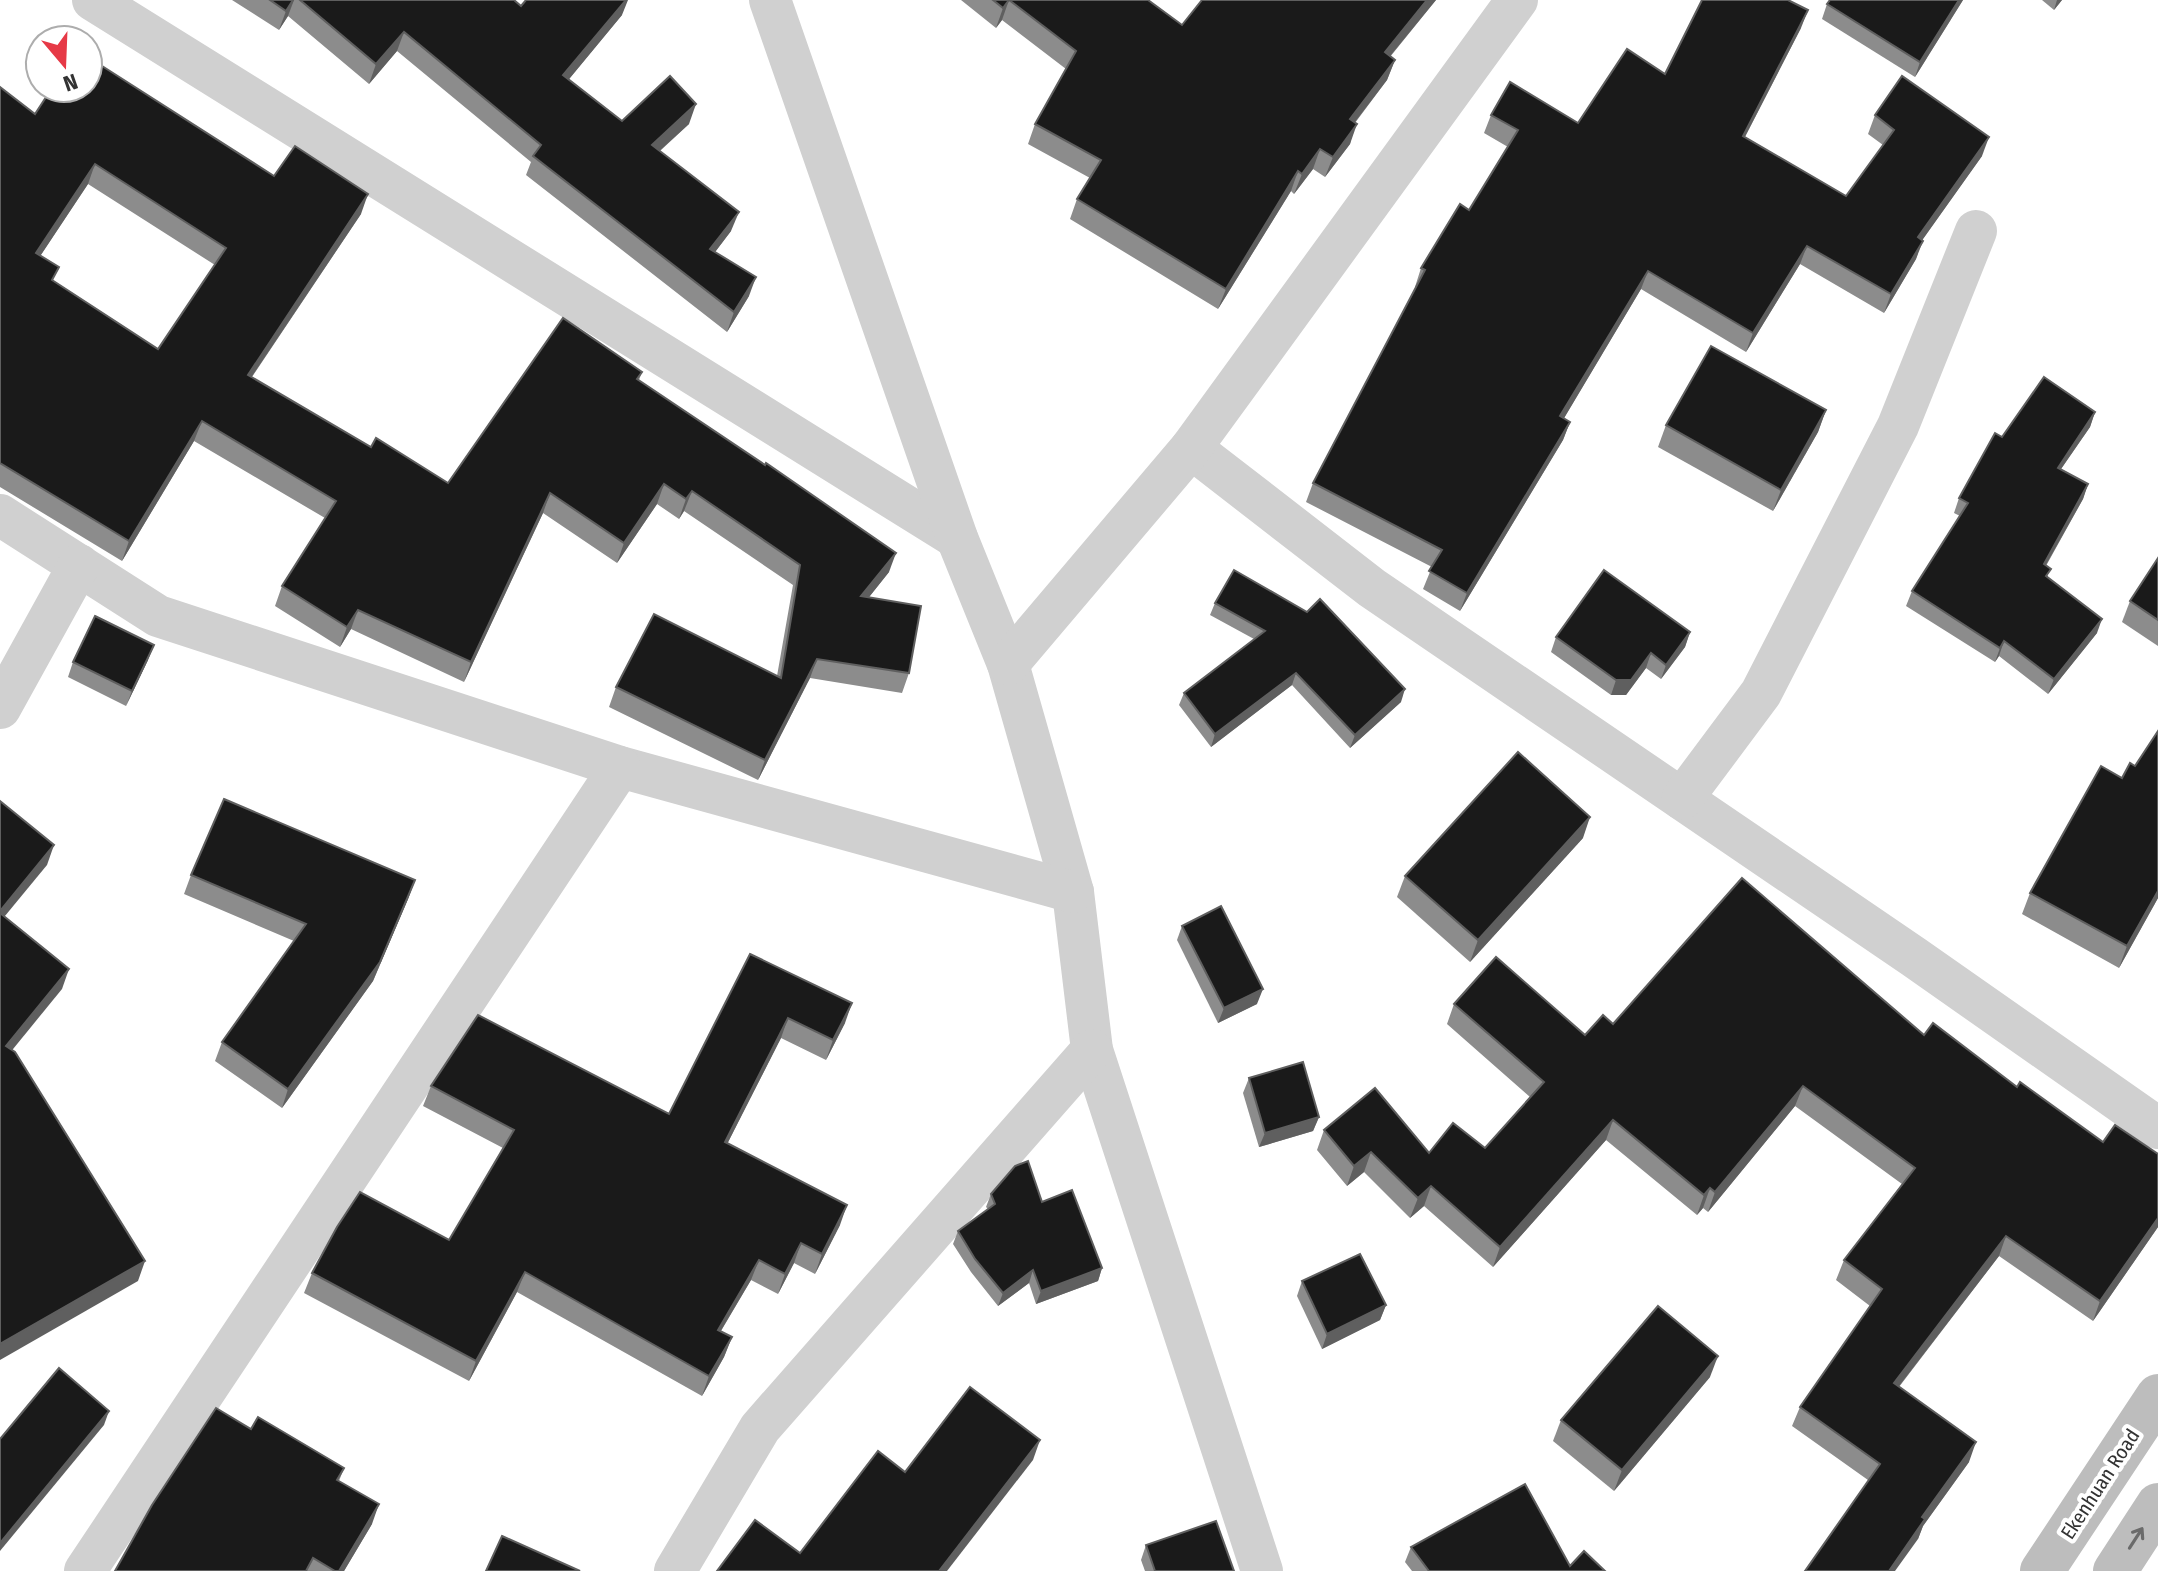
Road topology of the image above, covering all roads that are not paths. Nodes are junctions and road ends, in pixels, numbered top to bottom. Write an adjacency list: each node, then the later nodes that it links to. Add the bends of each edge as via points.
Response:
1 (93, 0): 7 (street)
2 (770, 0): 7 (street)
3 (1517, 0): 5 (street)
4 (1976, 231): 12 (street, via 1898,426 1761,693)
5 (1191, 448): 9 (street); 12 (street, via 1372,588)
6 (0, 515): 8 (street)
7 (957, 538): 9 (street)
8 (79, 565): 10 (street); 11 (street, via 158,616)
9 (1008, 664): 13 (street)
10 (0, 708)
11 (620, 767): 13 (street); 18 (street)
12 (1682, 799): 15 (street)
13 (1073, 892): 14 (street)
14 (1092, 1050): 19 (street, via 760,1428); 20 (street)
15 (2158, 1128)
16 (2158, 1396): 21 (main road, Ekenhuan Road)
17 (2158, 1505): 22 (main road, one-way to 17)
18 (85, 1571)
19 (675, 1571)
20 (1262, 1571)
21 (2042, 1571)
22 (2115, 1571)

